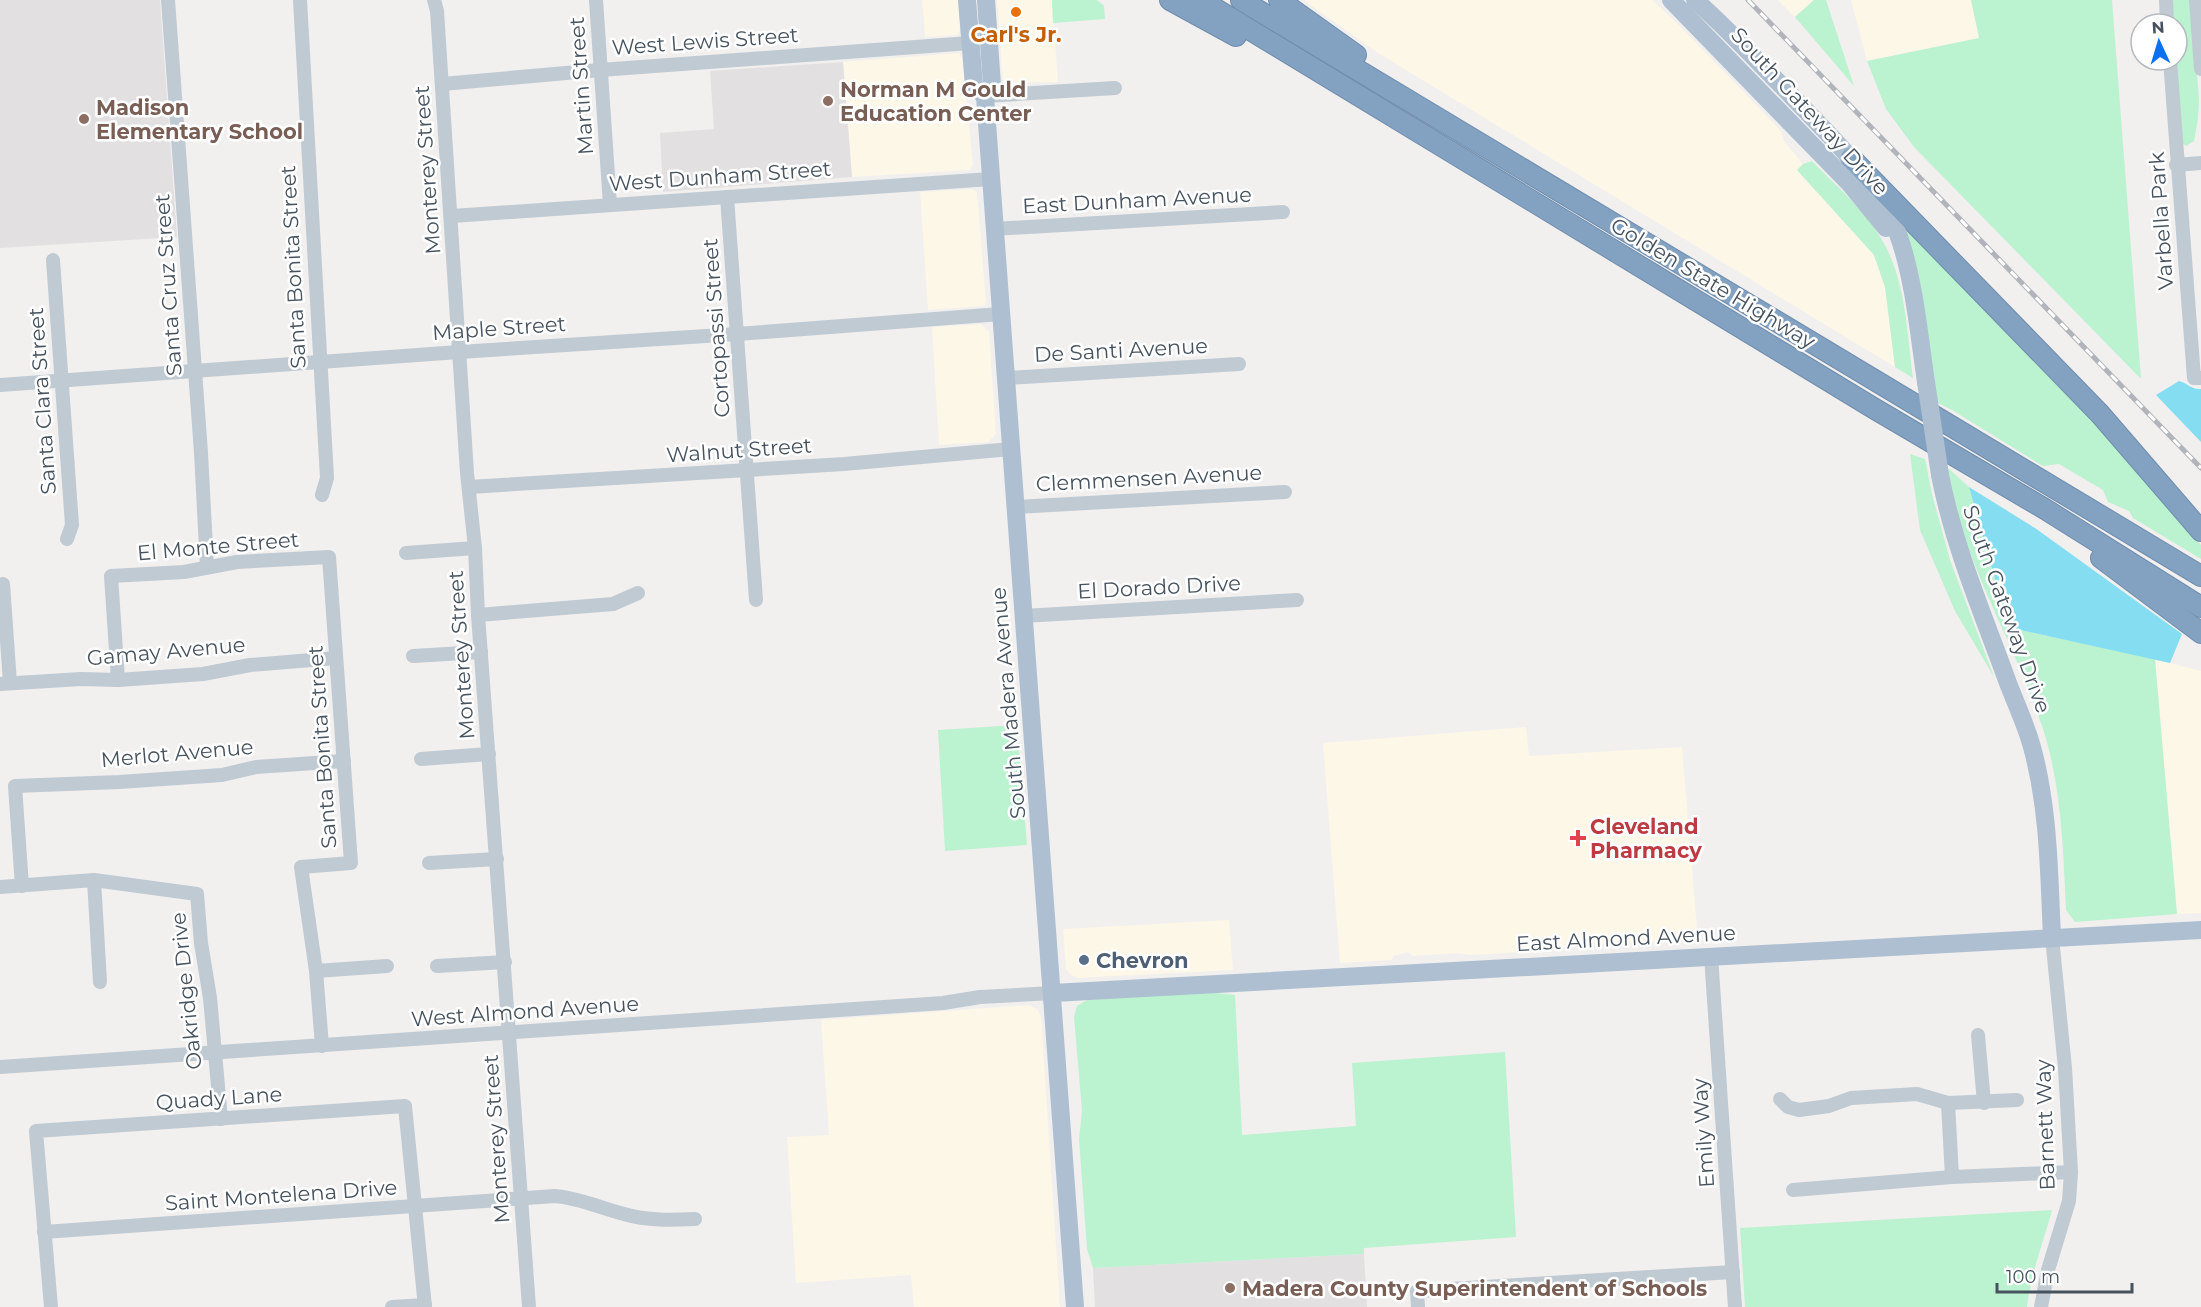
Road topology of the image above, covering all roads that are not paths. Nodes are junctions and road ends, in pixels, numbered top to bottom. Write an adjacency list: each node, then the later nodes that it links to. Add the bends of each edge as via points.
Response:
1 (168, 0): 43 (street, Santa Cruz Street)
2 (300, 0): 41 (street, Santa Bonita Street)
3 (434, 0): 18 (street, Monterey Street)
4 (596, 0): 16 (street, Martin Street)
5 (967, 0): 14 (main road, South Madera Avenue)
6 (986, 0): 20 (main road, South Madera Avenue, via 992,85)
7 (1170, 0): 24 (highway)
8 (1201, 0): 24 (highway, Golden State Highway)
9 (1240, 0): 22 (highway, Golden State Highway)
10 (1279, 0): 22 (highway)
11 (1671, 0): 23 (main road, South Gateway Drive)
12 (1695, 0): 21 (main road, South Gateway Drive)
13 (2196, 0): 15 (street)
14 (970, 43): 16 (street, West Lewis Street); 20 (main road, South Madera Avenue, via 974,86)
15 (2201, 69)
16 (600, 70): 18 (street, West Lewis Street); 30 (street, Martin Street)
17 (2171, 72): 27 (street, Varbella Park)
18 (442, 84): 32 (street, Monterey Street)
19 (1115, 88): 20 (street)
20 (985, 96): 28 (main road, South Madera Avenue)
21 (1820, 126): 23 (main road); 25 (main road, South Gateway Drive)
22 (1460, 131): 61 (highway, Golden State Highway)
23 (1805, 139): 35 (main road, South Gateway Drive, via 1873,209)
24 (1446, 150): 54 (highway, Golden State Highway)
25 (1851, 158): 35 (main road, South Gateway Drive, via 1882,200); 55 (highway, via 2100,414)
26 (2201, 164): 27 (street)
27 (2176, 165): 37 (street, Varbella Park)
28 (991, 179): 29 (street, West Dunham Street); 33 (main road, South Madera Avenue)
29 (727, 197): 30 (street, West Dunham Street); 39 (street, Cortopassi Street)
30 (610, 205): 32 (street, West Dunham Street)
31 (1282, 212): 33 (street, East Dunham Avenue)
32 (452, 216): 40 (street, Monterey Street)
33 (994, 229): 38 (main road, South Madera Avenue)
34 (53, 260): 46 (street, Santa Clara Street)
35 (1905, 261): 84 (main road, South Gateway Drive, bridge, via 1940,475 1954,536 2031,744 2040,779)
36 (2201, 271): 37 (street)
37 (2186, 272): 45 (street, Varbella Park)
38 (1001, 314): 39 (street, Maple Street); 44 (main road, South Madera Avenue)
39 (737, 334): 40 (street, Maple Street); 49 (street, Cortopassi Street)
40 (459, 352): 41 (street, Maple Street); 50 (street, Monterey Street)
41 (320, 362): 43 (street, Maple Street); 52 (street, Santa Bonita Street, via 327,478)
42 (1239, 364): 44 (street, De Santi Avenue)
43 (195, 371): 46 (street, Maple Street); 60 (street, Santa Cruz Street)
44 (1006, 378): 48 (main road, South Madera Avenue)
45 (2197, 378)
46 (61, 380): 47 (street, Maple Street); 56 (street, Santa Clara Street, via 72,525)
47 (0, 384)
48 (1011, 449): 49 (street, Walnut Street); 53 (main road, South Madera Avenue)
49 (747, 470): 50 (street, Walnut Street); 64 (street, Cortopassi Street)
50 (469, 487): 57 (street, Monterey Street)
51 (1285, 492): 53 (street, Clemmensen Avenue)
52 (322, 495)
53 (1016, 507): 68 (main road, South Madera Avenue)
54 (2045, 510): 66 (highway, Golden State Highway); 69 (highway, via 2068,534)
55 (2201, 531)
56 (68, 539)
57 (475, 548): 58 (street); 67 (street, Monterey Street)
58 (406, 553)
59 (329, 556): 60 (street, El Monte Street); 72 (street, Santa Bonita Street)
60 (207, 567): 73 (street, El Monte Street, via 111,576)
61 (2201, 576)
62 (3, 584): 74 (street)
63 (638, 593): 67 (street, via 613,604)
64 (756, 600)
65 (1297, 600): 68 (street, El Dorado Drive)
66 (2201, 607)
67 (478, 615): 70 (street, Monterey Street)
68 (1023, 616): 91 (main road, South Madera Avenue)
69 (2201, 633)
70 (481, 652): 71 (street); 75 (street, Monterey Street)
71 (413, 656)
72 (336, 658): 73 (street, Gamay Avenue); 77 (street, Santa Bonita Street)
73 (118, 680): 74 (street, Gamay Avenue)
74 (5, 683)
75 (489, 754): 76 (street); 78 (street, Monterey Street)
76 (421, 759)
77 (344, 760): 81 (street, Merlot Avenue, via 256,767 210,776 15,786); 89 (street, Santa Bonita Street, via 351,863 301,867)
78 (497, 860): 79 (street); 86 (street, Monterey Street)
79 (429, 863)
80 (94, 880): 81 (street); 90 (street); 95 (street, Oakridge Drive, via 197,894)
81 (22, 886): 82 (street)
82 (0, 887)
83 (2201, 930): 84 (main road, East Almond Avenue)
84 (2052, 937): 85 (main road, East Almond Avenue); 102 (street, Barnett Way)
85 (1712, 956): 91 (main road, East Almond Avenue); 109 (street, Emily Way)
86 (505, 962): 88 (street); 92 (street, Monterey Street)
87 (387, 966): 89 (street)
88 (437, 966)
89 (316, 971): 94 (street, Santa Bonita Street)
90 (100, 982)
91 (1053, 993): 92 (street, West Almond Avenue); 114 (main road, South Madera Avenue)
92 (510, 1033): 94 (street, West Almond Avenue); 105 (street, Monterey Street)
93 (1978, 1035): 100 (street)
94 (322, 1046): 95 (street, West Almond Avenue)
95 (215, 1053): 96 (street, West Almond Avenue); 101 (street, Oakridge Drive)
96 (0, 1067)
97 (1780, 1100): 99 (street, via 1799,1110 1851,1098 1917,1094)
98 (2017, 1100): 100 (street)
99 (1948, 1103): 100 (street); 103 (street)
100 (1984, 1103)
101 (221, 1119): 106 (street, Quady Lane, via 405,1106); 108 (street, Quady Lane, via 36,1131)
102 (2071, 1172): 103 (street); 117 (street, Barnett Way, via 2069,1201)
103 (1953, 1177): 104 (street)
104 (1793, 1190)
105 (521, 1198): 106 (street, Saint Montelena Drive); 107 (street, Saint Montelena Drive, via 570,1197 646,1219); 113 (street, Monterey Street)
106 (414, 1207): 108 (street, Saint Montelena Drive); 110 (street)
107 (695, 1219)
108 (44, 1232): 111 (street)
109 (1733, 1272): 115 (street, via 1417,1291); 116 (street, Emily Way)
110 (425, 1306): 112 (street)
111 (51, 1307)
112 (392, 1307)
113 (530, 1307)
114 (1076, 1307)
115 (1418, 1307)
116 (1735, 1307)
117 (2041, 1307)

